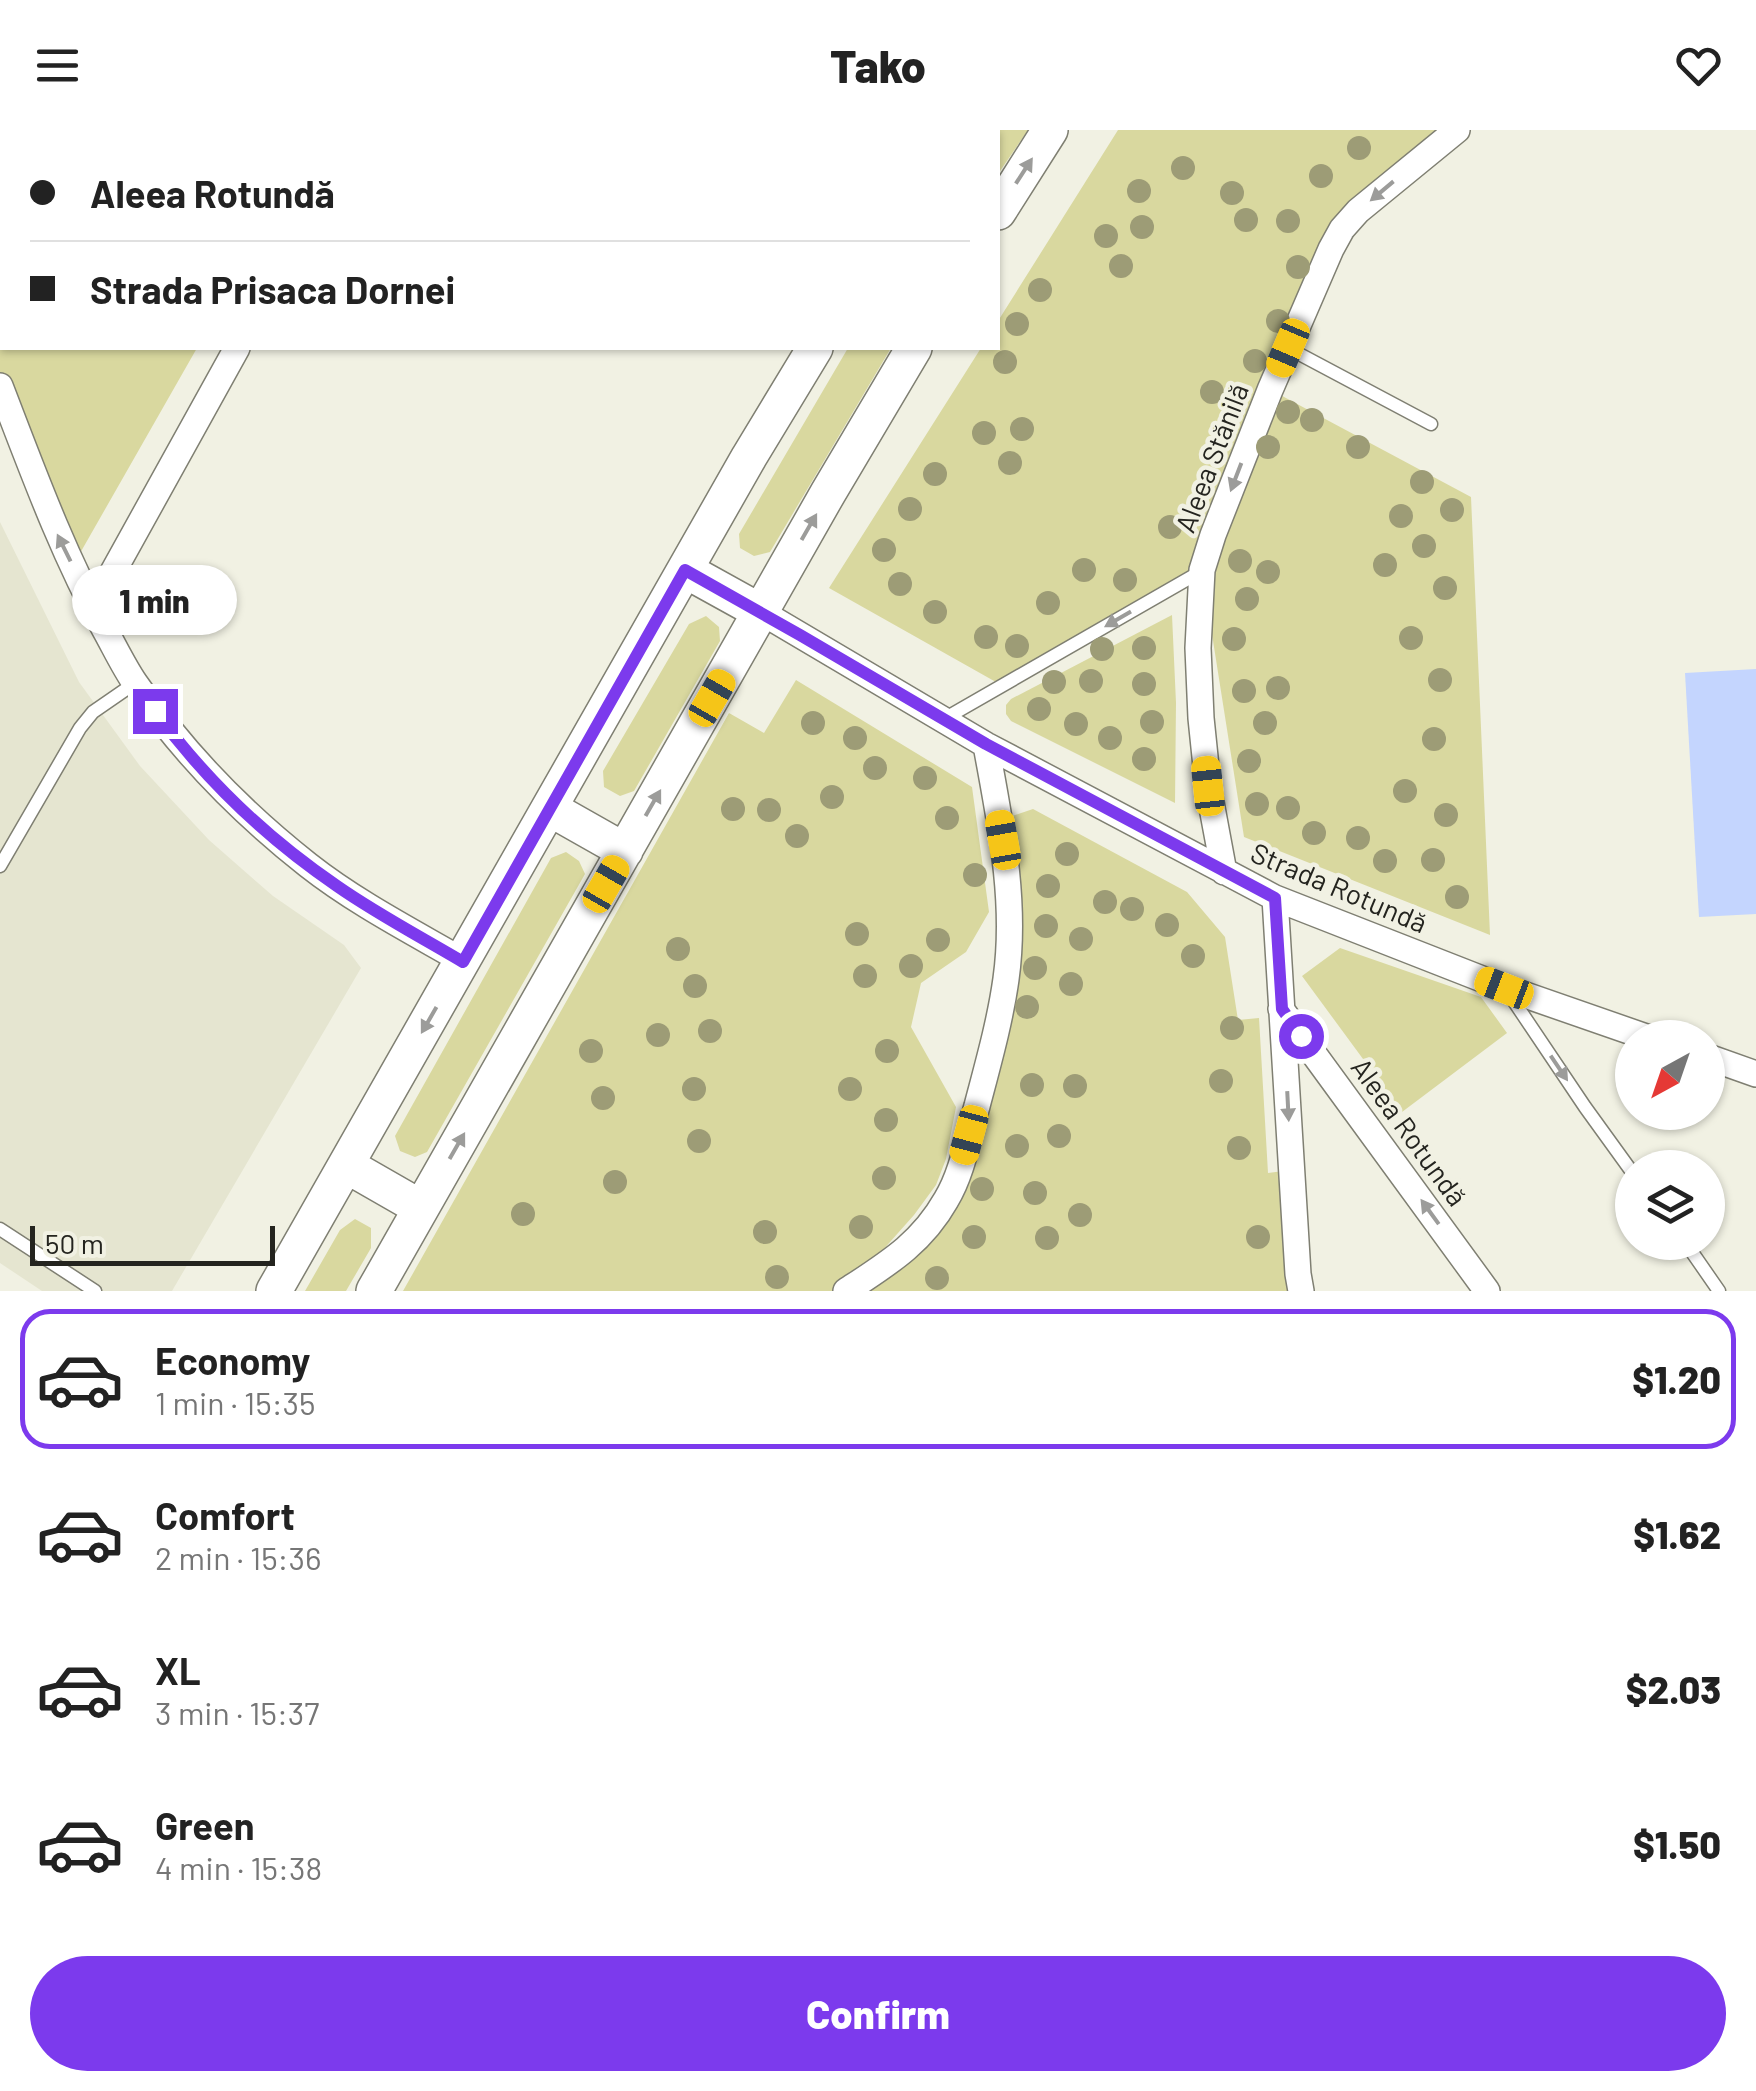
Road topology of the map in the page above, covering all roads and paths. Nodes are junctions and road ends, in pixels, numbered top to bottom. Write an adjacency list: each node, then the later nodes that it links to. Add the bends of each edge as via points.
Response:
1 (1050, 130): 3 (main road, one-way to 1)
2 (1458, 130): 4 (street, Aleea Stănilă, one-way to 4, via 1342,230)
3 (1000, 209)
4 (1288, 348): 9 (lane); 11 (street, Aleea Stănilă, one-way to 11)
5 (236, 350): 12 (street)
6 (813, 350): 10 (main road)
7 (913, 350): 13 (main road, one-way to 7)
8 (0, 386): 12 (street, one-way to 8)
9 (1431, 424)
10 (685, 570): 13 (main road); 17 (main road)
11 (1202, 570): 15 (lane, one-way to 15); 20 (street, Aleea Stănilă, via 1201,718)
12 (93, 608): 14 (street)
13 (760, 612): 15 (street, Strada Rotundă); 18 (main road, one-way to 13)
14 (135, 683): 19 (lane, via 80,728); 22 (street, via 176,739 276,838 340,888)
15 (944, 720): 16 (street, Strada Rotundă)
16 (986, 744): 20 (street, Strada Rotundă); 36 (street, via 1007,861 1009,917 1006,977 986,1071 946,1201 909,1248)
17 (549, 808): 18 (main road); 22 (main road)
18 (625, 851): 30 (main road, one-way to 18)
19 (0, 866)
20 (1224, 872): 21 (street, Strada Rotundă)
21 (1275, 898): 23 (street, Strada Rotundă); 24 (street)
22 (463, 962): 29 (main road, one-way to 29)
23 (1504, 988): 25 (street, Strada Rotundă); 28 (lane, one-way to 28)
24 (1282, 1009): 37 (street, one-way to 37); 38 (street, Aleea Rotundă, one-way to 24)
25 (1615, 1026)
26 (1725, 1063): 27 (street)
27 (1756, 1074)
28 (1616, 1150)
29 (346, 1165): 30 (main road); 34 (main road)
30 (421, 1208): 35 (main road)
31 (0, 1230): 33 (lane)
32 (1697, 1260): 39 (lane)
33 (95, 1291)
34 (274, 1291)
35 (374, 1291)
36 (846, 1291)
37 (1301, 1291)
38 (1488, 1291)
39 (1719, 1291)

